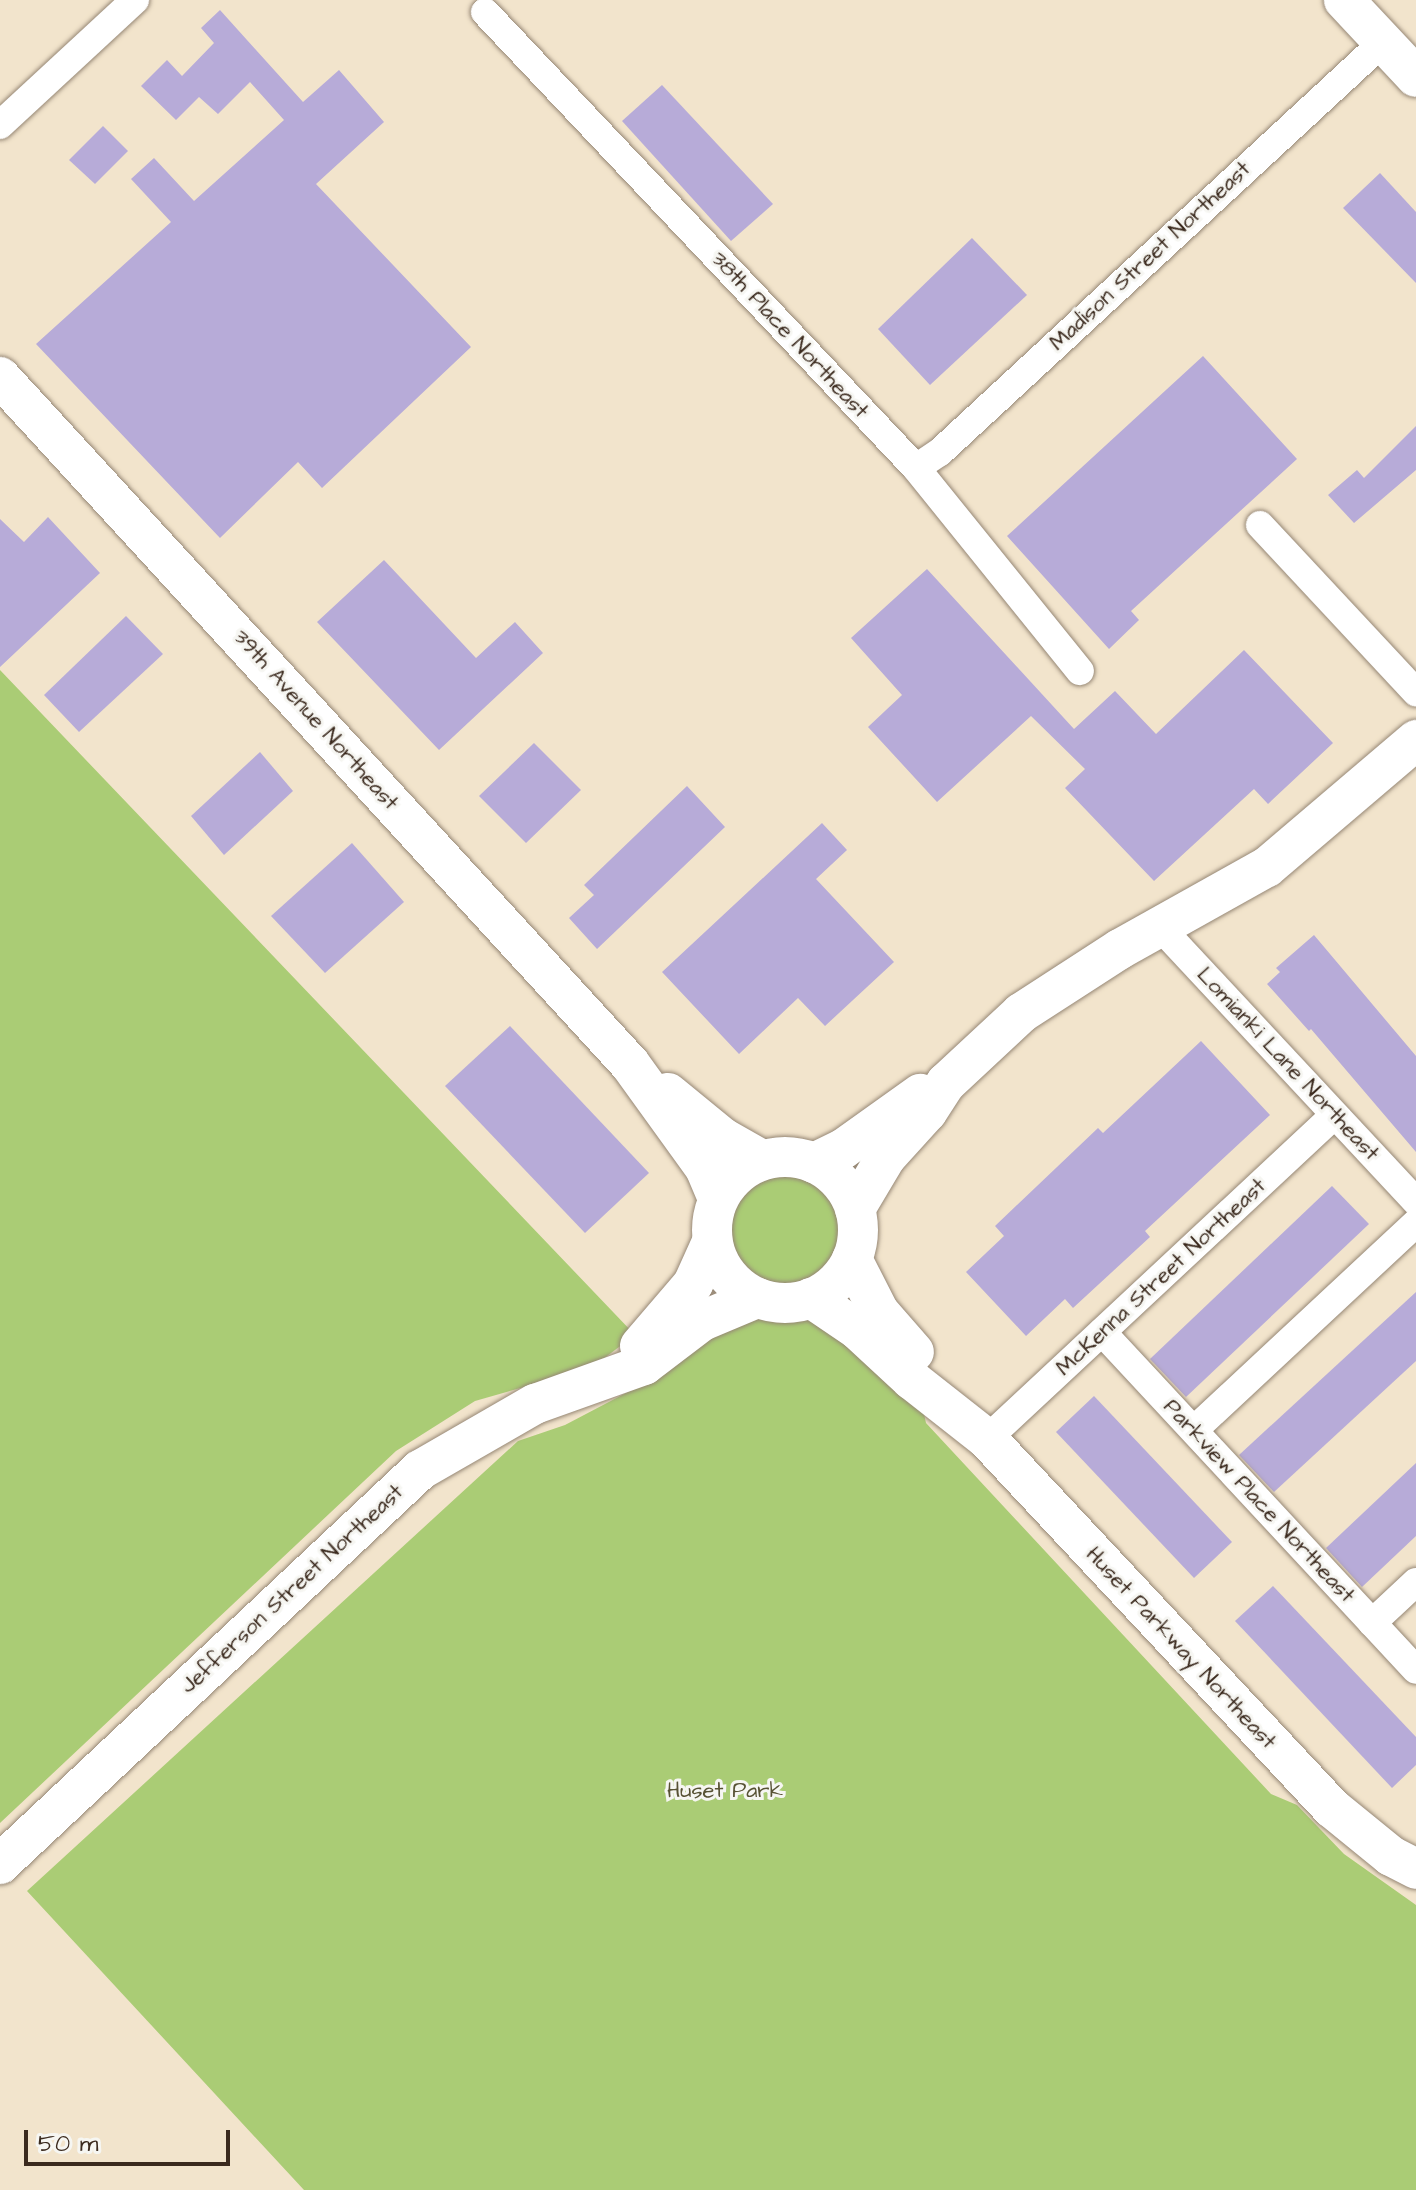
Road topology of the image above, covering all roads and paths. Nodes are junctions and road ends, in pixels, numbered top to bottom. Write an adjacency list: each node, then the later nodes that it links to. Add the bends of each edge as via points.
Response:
1 (135, 0): 6 (street)
2 (1344, 0): 4 (street)
3 (485, 12): 8 (street, 38th Place Northeast)
4 (1383, 42): 5 (street); 8 (street, Madison Street Northeast, via 940,452)
5 (1416, 77)
6 (0, 125)
7 (0, 377): 14 (street, 39th Avenue Northeast)
8 (916, 468): 10 (street, 38th Place Northeast)
9 (1260, 525): 11 (street)
10 (1080, 671)
11 (1416, 692)
12 (1416, 740): 13 (street, via 1267,867)
13 (1160, 927): 15 (street, via 1021,1013); 16 (street, Lomianki Lane Northeast)
14 (630, 1064): 17 (street, 39th Avenue Northeast, via 723,1138); 19 (street, 39th Avenue Northeast, via 705,1168)
15 (946, 1083): 18 (street, via 912,1098 866,1134); 21 (street, via 886,1157)
16 (1335, 1115): 20 (street, Lomianki Lane Northeast); 27 (street, McKenna Street Northeast)
17 (762, 1160): 18 (street, via 780,1156); 19 (street, via 737,1175)
18 (814, 1163): 21 (street, via 844,1187)
19 (718, 1198): 23 (street)
20 (1416, 1202)
21 (855, 1209): 24 (street)
22 (1416, 1223): 30 (street)
23 (712, 1242): 25 (street, via 720,1266); 28 (street, via 693,1284)
24 (852, 1259): 26 (street, via 828,1289); 29 (street, Huset Parkway Northeast, via 879,1312)
25 (757, 1298): 26 (street, via 775,1303); 28 (street, Jefferson Street Northeast, via 702,1321 664,1353)
26 (811, 1298): 29 (street, Huset Parkway Northeast, via 858,1330)
27 (1102, 1332): 29 (street, McKenna Street Northeast); 30 (street, Parkview Place Northeast)
28 (622, 1371): 34 (street, Jefferson Street Northeast, via 535,1404 420,1470)
29 (972, 1427): 35 (street, Huset Parkway Northeast, via 1332,1808 1391,1856)
30 (1194, 1430): 32 (street, Parkview Place Northeast)
31 (1416, 1582): 32 (street)
32 (1372, 1623): 33 (street, Parkview Place Northeast)
33 (1416, 1670)
34 (0, 1864)
35 (1416, 1869)

